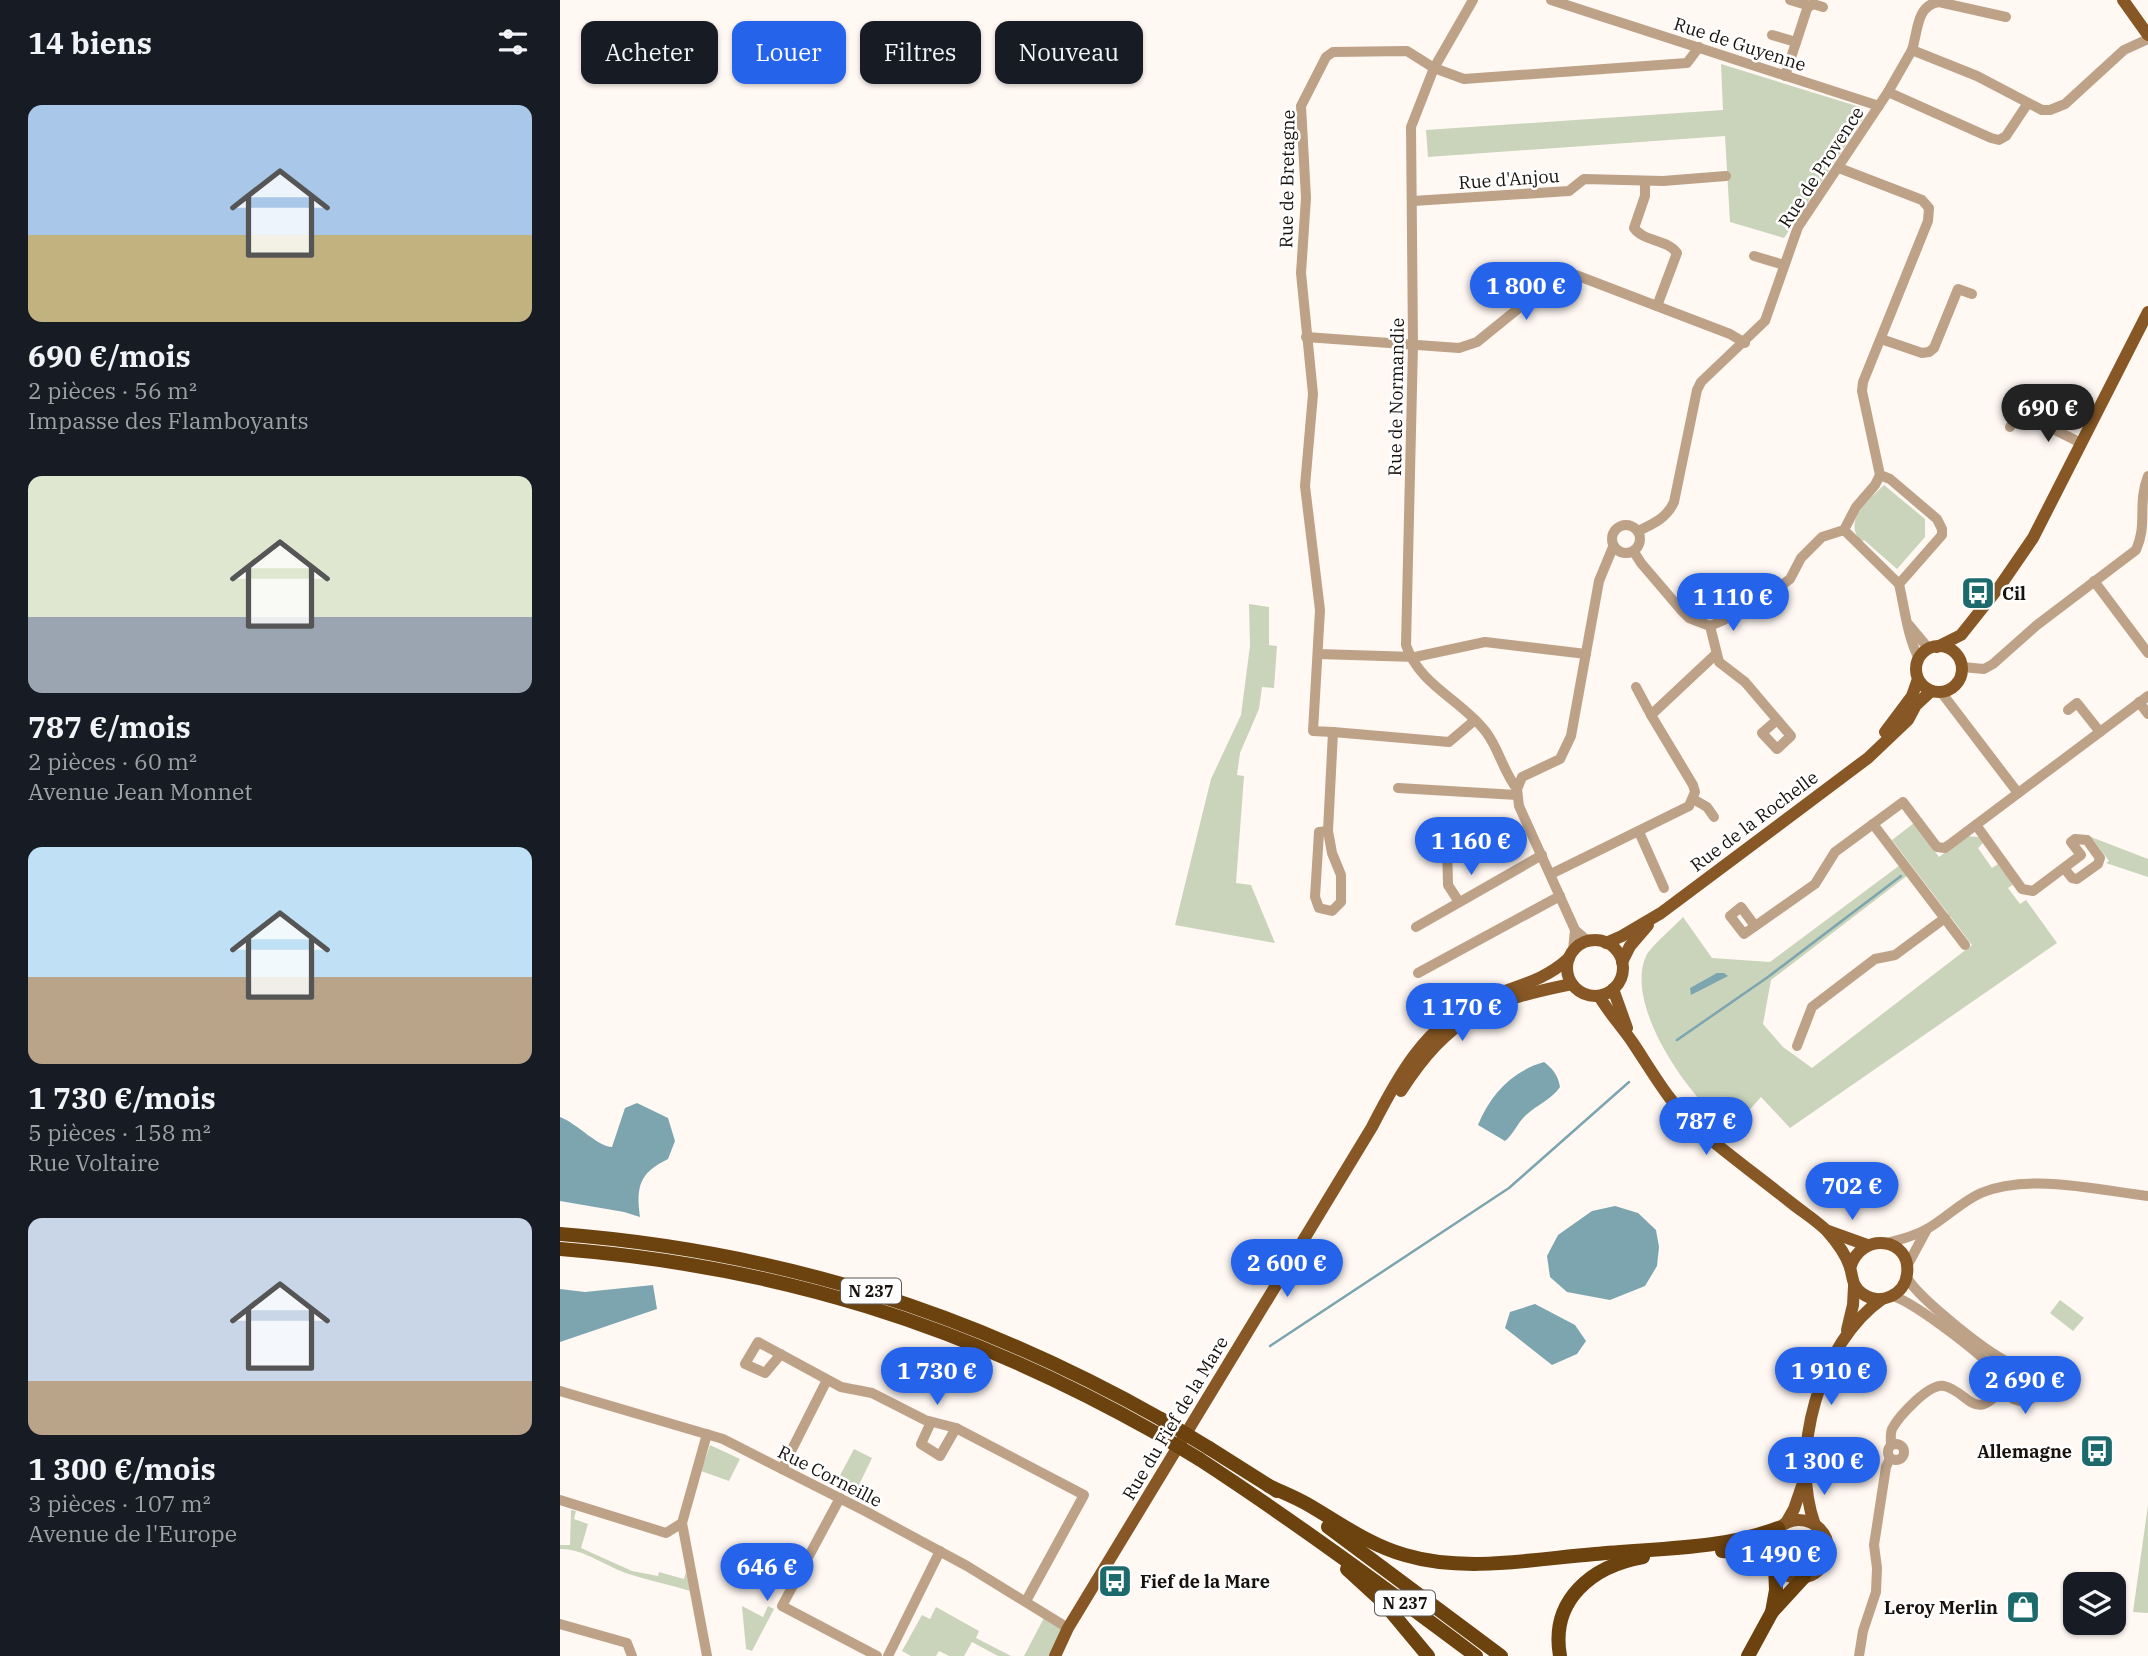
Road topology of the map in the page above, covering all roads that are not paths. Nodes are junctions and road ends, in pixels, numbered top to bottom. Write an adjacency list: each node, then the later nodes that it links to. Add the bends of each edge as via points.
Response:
1 (1472, 0): 13 (street, Rue de Normandie)
2 (1551, 0): 11 (street, Rue de Guyenne)
3 (1790, 0): 5 (street)
4 (2123, 0): 9 (main road)
5 (1808, 6): 6 (street); 10 (street)
6 (1823, 7)
7 (2006, 17): 12 (street, Rue de Provence, via 1933,2 1921,14)
8 (1772, 34): 10 (street)
9 (2148, 37): 16 (street, via 2124,50 2065,104 2042,110)
10 (1796, 42): 14 (street)
11 (1699, 47): 13 (street, Rue de Bretagne, via 1687,63 1464,79); 14 (street, Rue de Guyenne)
12 (1912, 50): 15 (street, Rue de Provence); 16 (street)
13 (1434, 68): 21 (street, Rue de Normandie, via 1411,128); 27 (street, Rue de Bretagne, via 1407,51 1333,52 1301,106 1306,198 1301,273)
14 (1785, 76): 17 (street, Rue de Guyenne)
15 (1888, 92): 16 (street, via 1999,139 2006,136); 17 (street, Rue de Provence)
16 (2028, 103)
17 (1880, 106): 18 (street, Rue de Provence)
18 (1839, 167): 23 (street, Rue de Provence, via 1798,227); 28 (street, via 1922,200 1930,208)
19 (1726, 177): 20 (street, Rue d'Anjou)
20 (1645, 181): 21 (street, Rue d'Anjou, via 1584,179 1569,191); 25 (street, via 1634,229 1676,253)
21 (1413, 201): 30 (street, Rue de Normandie)
22 (1754, 256): 23 (street)
23 (1784, 265): 29 (street, Rue de Provence, via 1765,321)
24 (1972, 294): 28 (street, via 1958,289 1934,348 1928,352)
25 (1657, 306): 29 (street); 30 (street, via 1568,272 1477,342 1459,348)
26 (2148, 312): 32 (main road)
27 (1306, 337): 30 (street); 46 (street, Rue de Bretagne, via 1313,394 1305,486 1320,610)
28 (1881, 339): 33 (street, via 1862,391)
29 (1745, 342): 36 (street, Rue de Provence, via 1707,375 1697,390 1670,510)
30 (1413, 345): 49 (street, Rue de Normandie, via 1406,645)
31 (2010, 427): 32 (street, via 2018,412)
32 (2081, 443): 43 (main road, via 2033,538)
33 (1880, 475): 35 (street); 40 (street, via 1937,519 1942,529 1942,535)
34 (2148, 476): 39 (street, via 2144,540)
35 (1844, 530): 40 (street); 42 (street, via 1822,537 1782,585 1756,592 1724,621)
36 (1637, 531): 37 (street, via 1629,525 1616,528); 38 (street, via 1640,541)
37 (1613, 547): 38 (street, via 1623,554); 47 (street, via 1599,582)
38 (1634, 552): 42 (street, via 1689,618)
39 (2095, 581): 45 (street); 51 (street, via 1993,664 1984,669)
40 (1899, 584): 41 (street)
41 (1907, 620): 44 (street, via 1913,632); 50 (street)
42 (1710, 626): 48 (street)
43 (1961, 635): 44 (main road); 51 (main road)
44 (1933, 648): 50 (main road); 51 (main road, via 1949,648)
45 (2148, 653)
46 (1318, 654): 49 (street); 61 (street, Rue de Bretagne, via 1312,731)
47 (1586, 654): 49 (street, via 1485,642); 65 (street, via 1571,737 1560,759)
48 (1716, 655): 58 (street); 60 (street)
49 (1410, 657): 59 (street, via 1424,676)
50 (1919, 659): 52 (main road)
51 (1960, 662): 54 (main road, via 1957,684)
52 (1918, 679): 54 (main road); 63 (main road, Rue de la Rochelle, via 1912,696)
53 (1636, 687): 58 (street)
54 (1936, 692): 63 (main road, Rue de la Rochelle, via 1916,705 1908,720); 68 (street)
55 (2144, 699): 57 (street); 62 (street)
56 (2068, 710): 62 (street, via 2077,703)
57 (2148, 714)
58 (1651, 715): 69 (street, via 1693,785)
59 (1475, 720): 61 (street, via 1449,742); 64 (street)
60 (1777, 720)
61 (1333, 732): 73 (street)
62 (2100, 732): 68 (street)
63 (1868, 758): 84 (main road, Rue de la Rochelle)
64 (1506, 771): 65 (street); 67 (street)
65 (1522, 777): 67 (street)
66 (1398, 788): 67 (street)
67 (1517, 792): 78 (street, via 1518,806)
68 (2018, 793): 72 (street)
69 (1693, 799): 70 (street); 74 (street, via 1689,806)
70 (1714, 817)
71 (1874, 824): 72 (street, via 1903,802 1942,849); 85 (street); 86 (street, via 1835,852 1815,884)
72 (1976, 825): 79 (street, via 2022,889 2033,891)
73 (1328, 831): 73 (street, via 1341,874 1341,902 1332,911 1319,908 1315,897 1320,832)
74 (1639, 832): 80 (street); 81 (street)
75 (1425, 841): 76 (street)
76 (1447, 841): 77 (street); 83 (street, via 1448,885)
77 (1472, 842)
78 (1542, 855): 80 (street); 83 (street)
79 (2064, 868): 79 (street, via 2081,855 2071,842 2075,839 2087,840 2100,858 2077,879)
80 (1551, 874): 82 (street)
81 (1664, 888)
82 (1560, 897): 88 (street); 94 (street)
83 (1459, 902): 87 (street)
84 (1661, 913): 90 (main road, Rue de la Rochelle); 93 (main road, Rue de la Rochelle, via 1630,946)
85 (1945, 918): 91 (street); 99 (street, via 1895,955 1875,959 1812,1007)
86 (1755, 926)
87 (1416, 927)
88 (1575, 930): 89 (street); 92 (street)
89 (1588, 941): 90 (main road); 92 (main road)
90 (1606, 943): 93 (main road)
91 (1965, 945)
92 (1571, 954): 95 (main road, via 1568,976); 100 (main road, Rue du Fief de la Mare, via 1544,977 1477,1002 1437,1028 1410,1061)
93 (1622, 962): 96 (main road, via 1621,977)
94 (1418, 973)
95 (1572, 984): 97 (main road, via 1584,994); 100 (main road, Rue du Fief de la Mare, via 1502,1001 1460,1023 1427,1053)
96 (1613, 989): 97 (main road); 98 (main road)
97 (1599, 996): 98 (main road)
98 (1632, 1041): 103 (main road, via 1676,1107)
99 (1797, 1046)
100 (1372, 1127): 139 (main road, Rue du Fief de la Mare)
101 (2148, 1196): 102 (street, via 2022,1184 1984,1192)
102 (1927, 1229): 105 (street); 109 (street)
103 (1827, 1231): 106 (main road); 108 (main road)
104 (560, 1234): 119 (highway, N 237, via 731,1256 874,1292 1048,1360)
105 (1886, 1243): 106 (main road); 109 (main road, via 1903,1256)
106 (1867, 1245): 108 (main road)
107 (560, 1249): 119 (highway, N 237, via 714,1268 847,1299 1013,1360)
108 (1850, 1268): 110 (main road)
109 (1907, 1272): 111 (main road, via 1899,1291); 114 (street, via 1926,1300 2000,1359)
110 (1854, 1286): 111 (main road, via 1871,1298); 112 (main road)
111 (1887, 1298): 112 (main road, via 1866,1311); 116 (street, via 1911,1304 1929,1317 1993,1367)
112 (1846, 1334): 123 (main road, via 1817,1394)
113 (781, 1354): 115 (street)
114 (2015, 1365): 116 (street, via 2006,1371); 116 (street, via 2035,1369 2039,1389 2030,1399 2019,1401 2012,1399)
115 (827, 1380): 118 (street, via 872,1393); 122 (street)
116 (2003, 1384): 150 (street, via 1992,1400 1982,1405 1936,1386 1891,1430 1891,1445 1901,1445 1904,1453 1900,1459 1890,1458 1886,1467 1874,1545 1876,1592)
117 (560, 1391): 121 (street, Rue Corneille)
118 (932, 1422): 120 (street); 120 (street, via 921,1444 940,1456)
119 (1158, 1426): 124 (highway, N 237, bridge, via 1209,1448); 132 (highway, N 237, bridge)
120 (956, 1428): 136 (street, via 1084,1495)
121 (707, 1434): 122 (street, Rue Corneille); 127 (street)
122 (782, 1469): 125 (street, Rue Corneille)
123 (1805, 1476): 128 (main road); 129 (main road, via 1794,1509)
124 (1269, 1486): 129 (highway, via 1386,1549 1441,1562 1484,1563 1730,1542); 147 (highway, N 237)
125 (840, 1498): 133 (street, Rue Corneille); 142 (street, via 782,1606)
126 (560, 1500): 130 (street)
127 (682, 1523): 130 (street); 131 (street)
128 (1815, 1525): 129 (main road, via 1805,1521); 135 (main road, via 1825,1538 1827,1555 1819,1570)
129 (1782, 1526): 134 (main road, via 1770,1544)
130 (666, 1533): 131 (street)
131 (685, 1539): 141 (street)
132 (1334, 1550): 145 (highway, via 1350,1574 1383,1602); 146 (highway, N 237)
133 (940, 1551): 136 (street, Rue Corneille); 143 (street)
134 (1774, 1563): 135 (main road, via 1783,1573); 137 (highway); 148 (highway, via 1759,1554 1727,1550 1642,1557 1611,1565 1584,1583 1572,1598 1559,1631)
135 (1804, 1577): 137 (highway)
136 (1026, 1601): 139 (street, Rue Corneille)
137 (1772, 1612): 149 (highway)
138 (560, 1625): 140 (street, via 627,1643)
139 (1068, 1628): 144 (main road, Rue du Fief de la Mare)
140 (632, 1656)
141 (707, 1656)
142 (877, 1656)
143 (888, 1656)
144 (1055, 1656)
145 (1428, 1656)
146 (1476, 1656)
147 (1501, 1656)
148 (1560, 1656)
149 (1748, 1656)
150 (1859, 1656)

